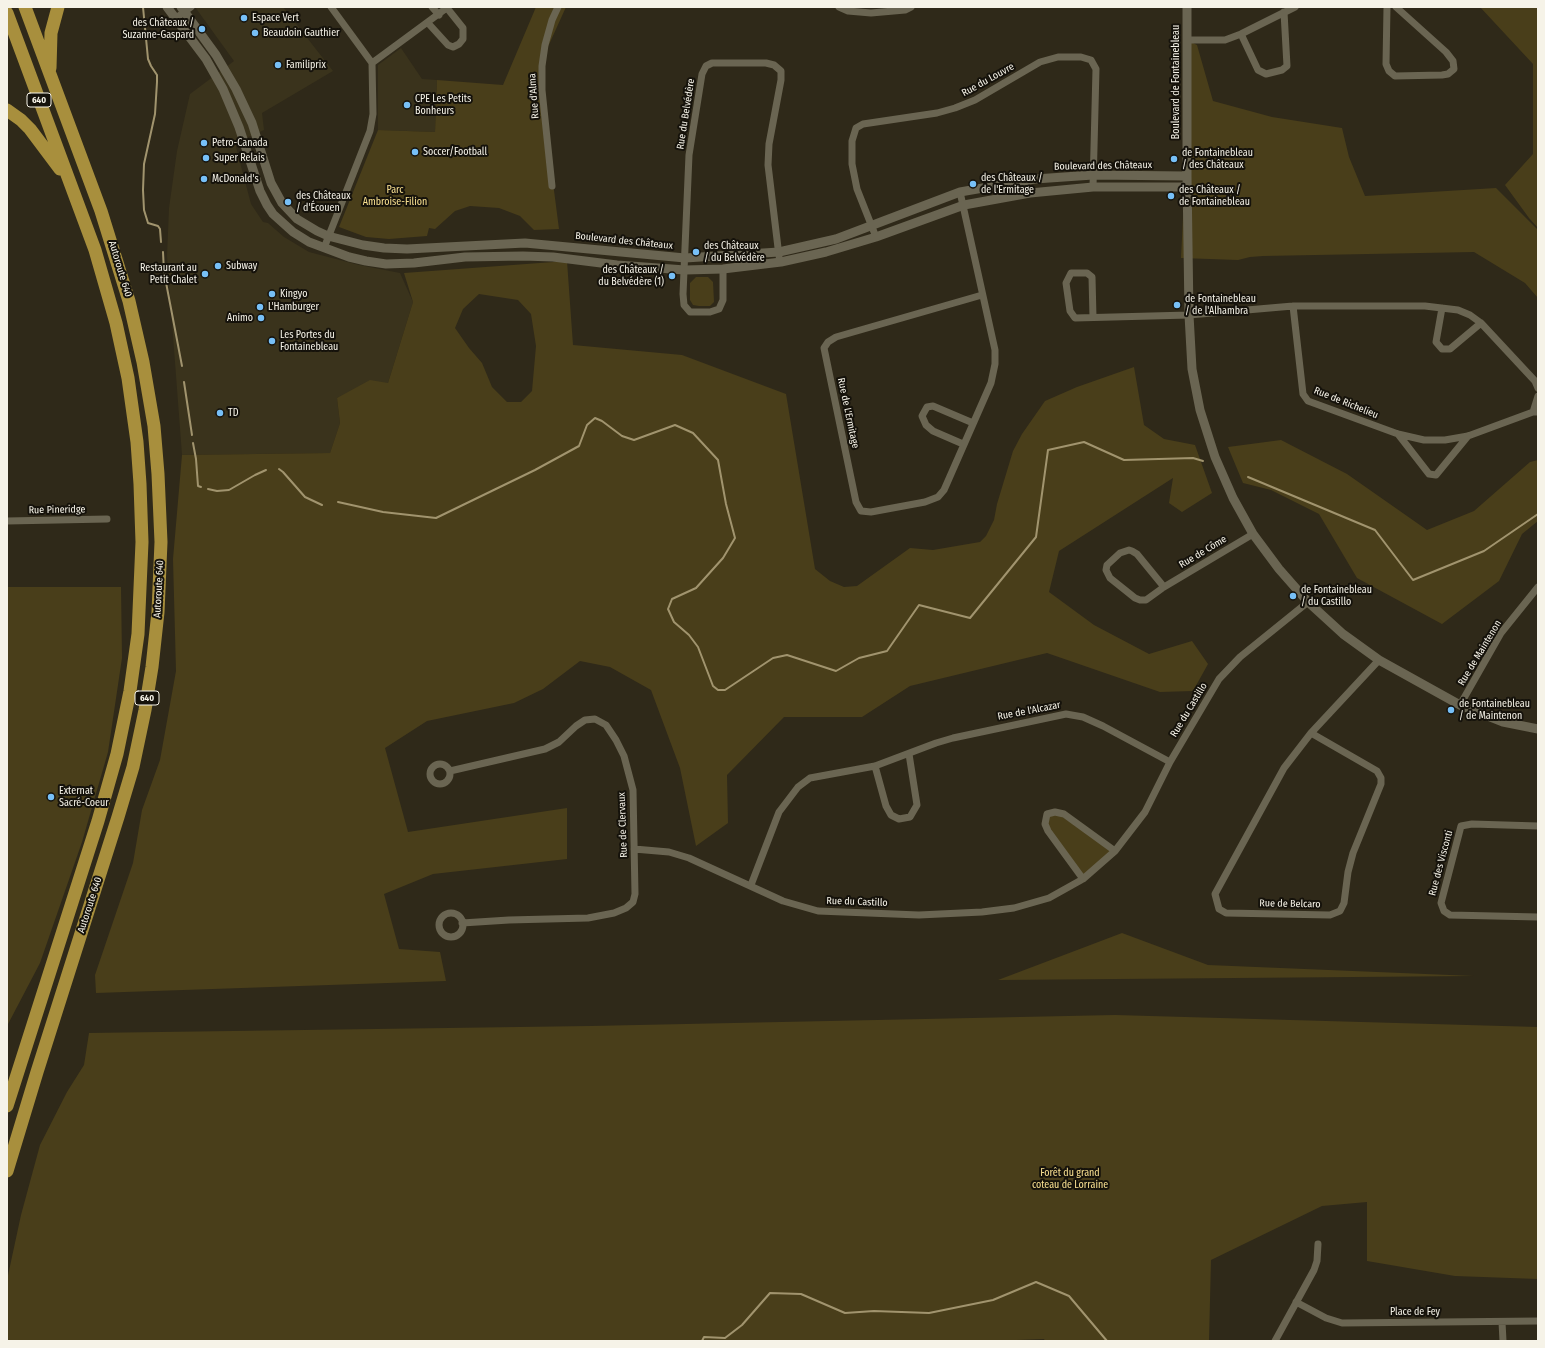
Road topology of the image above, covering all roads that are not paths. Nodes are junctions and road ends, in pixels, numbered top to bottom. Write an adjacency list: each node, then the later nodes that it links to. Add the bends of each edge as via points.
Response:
1 (24, 7): 23 (highway, Autoroute 640 / 640)
2 (58, 7): 23 (highway, via 51,33)
3 (167, 7): 18 (street, Boulevard des Châteaux)
4 (331, 7): 22 (street)
5 (432, 7): 17 (street)
6 (558, 7): 27 (street, Rue d'Alma, via 544,45 542,66)
7 (839, 7): 8 (street, via 848,11 871,13 905,10)
8 (911, 7)
9 (1187, 7): 21 (street, Boulevard de Fontainebleau)
10 (1295, 7): 15 (street)
11 (1387, 7): 12 (street, via 1386,64 1394,76 1442,75 1454,69 1454,61 1446,52)
12 (1396, 7)
13 (448, 8): 17 (street); 19 (street, via 463,28 463,39 459,44 453,47 448,45)
14 (186, 9): 18 (street); 34 (street, Boulevard des Châteaux, via 236,89 252,123 278,196 297,219)
15 (1284, 12): 20 (street); 20 (street, via 1287,66 1282,70 1266,74 1258,70)
16 (7, 13): 28 (highway, Autoroute 640 / 640)
17 (438, 15): 19 (street)
18 (176, 18): 36 (street, Boulevard des Châteaux, via 206,59 223,89 240,127 267,205 293,232)
19 (428, 23): 22 (street)
20 (1240, 34): 21 (street, via 1225,40)
21 (1187, 40): 26 (street, Boulevard de Fontainebleau)
22 (372, 63): 34 (street, via 373,114 370,130)
23 (50, 76): 78 (highway, Autoroute 640 / 640, via 110,239 139,341 158,462 160,581 150,679 131,772)
24 (7, 110): 28 (highway, via 21,120 41,142)
25 (1093, 175): 26 (street, Boulevard des Châteaux); 29 (street, Rue du Louvre); 31 (street, Boulevard des Châteaux, via 1035,179); 33 (street, Rue du Louvre, via 1096,69 1091,60 1081,57 1058,57 1040,62 975,100 956,108 937,114 863,124 856,128 852,141 852,164 857,189)
26 (1187, 176): 30 (street, Boulevard de Fontainebleau)
27 (552, 186)
28 (72, 187): 77 (highway, Autoroute 640 / 640, via 108,294 119,334 131,399 141,494 140,609 130,691 111,778)
29 (1093, 187): 30 (street, Boulevard des Châteaux); 32 (street, Boulevard des Châteaux, via 1030,193)
30 (1187, 187): 45 (street, Boulevard de Fontainebleau)
31 (960, 192): 32 (street, Rue de L'Ermitage); 33 (street, Boulevard des Châteaux)
32 (964, 205): 35 (street, Boulevard des Châteaux); 42 (street, Rue de L'Ermitage)
33 (871, 226): 35 (street, Rue du Louvre); 37 (street, Boulevard des Châteaux, via 836,239)
34 (328, 236): 36 (street); 38 (street, Boulevard des Châteaux, via 384,248 525,243)
35 (876, 238): 39 (street, Boulevard des Châteaux)
36 (324, 248): 41 (street, Boulevard des Châteaux, via 366,262 386,264 465,257 523,256)
37 (779, 252): 38 (street, Boulevard des Châteaux); 38 (street, Rue du Belvédère, via 768,165 781,71 766,63 712,63 706,66 702,74 689,155); 39 (street, Rue du Belvédère)
38 (685, 258): 41 (street, Rue du Belvédère)
39 (781, 262): 40 (street, Boulevard des Châteaux)
40 (723, 268): 41 (street, Boulevard des Châteaux); 41 (street, via 723,300 719,309 710,312 690,312 684,305)
41 (685, 270)
42 (982, 295): 52 (street, Rue de L'Ermitage, via 995,350 995,364 991,383); 55 (street, Rue de L'Ermitage, via 836,337 824,348 856,502 861,511 871,512 925,502 938,497 944,490)
43 (1292, 306): 44 (street); 45 (street); 53 (street, Rue de Richelieu, via 1303,394 1308,401)
44 (1442, 308): 47 (street, via 1458,310); 47 (street, via 1436,342 1442,349 1450,349)
45 (1189, 315): 46 (street); 58 (street, Boulevard de Fontainebleau, via 1192,369 1200,410 1215,457 1233,498)
46 (1093, 317): 46 (street, via 1092,277 1087,273 1071,273 1066,283 1070,311 1075,318)
47 (1480, 323): 48 (street)
48 (1536, 381): 49 (street)
49 (1538, 388)
50 (1538, 396): 51 (street, Rue de Richelieu)
51 (1536, 412): 54 (street, Rue de Richelieu)
52 (973, 423): 55 (street, Rue de L'Ermitage); 55 (street, via 933,406 926,407 922,416 926,425 933,431)
53 (1398, 434): 54 (street, Rue de Richelieu, via 1424,440); 54 (street, via 1429,474 1436,475)
54 (1468, 436)
55 (963, 444)
56 (107, 519): 57 (street, Rue Pineridge)
57 (7, 521)
58 (1253, 534): 59 (street, Rue de Côme); 61 (street, Boulevard de Fontainebleau)
59 (1164, 587): 59 (street, Rue de Côme, via 1132,551 1120,553 1107,565 1106,570 1110,578 1140,600 1146,600)
60 (1536, 593): 63 (street, Rue de Maintenon, via 1501,633)
61 (1308, 602): 62 (street, Boulevard de Fontainebleau, via 1343,634); 67 (street, Rue du Castillo, via 1240,657 1219,679)
62 (1379, 660): 63 (street, Boulevard de Fontainebleau); 65 (street, Rue de Belcaro)
63 (1460, 705): 64 (street, Boulevard de Fontainebleau, via 1503,722)
64 (1538, 729)
65 (1312, 733): 65 (street, Rue de Belcaro, via 1284,768 1215,894 1219,909 1226,913 1330,914 1340,911 1344,903 1353,853 1381,784 1381,778 1377,772)
66 (909, 754): 67 (street, Rue de l'Alcazar, via 936,743 1066,714 1083,717 1103,726); 68 (street, Rue de l'Alcazar); 68 (street, via 918,805 910,817 899,819 891,815)
67 (1170, 762): 72 (street, Rue du Castillo, via 1145,812)
68 (875, 766): 74 (street, Rue de l'Alcazar, via 810,778 798,787 779,812)
69 (450, 771): 71 (street, Rue de Clervaux, via 545,749 559,742 585,720 595,719 606,725 624,756 633,790)
70 (1538, 826): 75 (street, Rue des Visconti, via 1461,826 1441,903 1444,911 1450,915)
71 (634, 850): 74 (street, Rue du Castillo, via 669,852); 76 (street, Rue de Clervaux, via 635,894 633,902 626,908 588,918)
72 (1115, 851): 73 (street, Rue du Castillo); 73 (street, via 1064,814 1047,814 1045,824 1048,831)
73 (1083, 879): 74 (street, Rue du Castillo, via 1049,898 1014,908 919,915 818,911 783,900)
74 (751, 885)
75 (1538, 917)
76 (462, 923)
77 (7, 1106)
78 (7, 1171)
79 (1318, 1244): 80 (street, via 1314,1270)
80 (1296, 1302): 82 (street, Place de Fey, via 1326,1318 1342,1323); 83 (street)
81 (1538, 1321): 82 (street, Place de Fey)
82 (1502, 1322): 84 (street)
83 (1275, 1341)
84 (1503, 1341)

